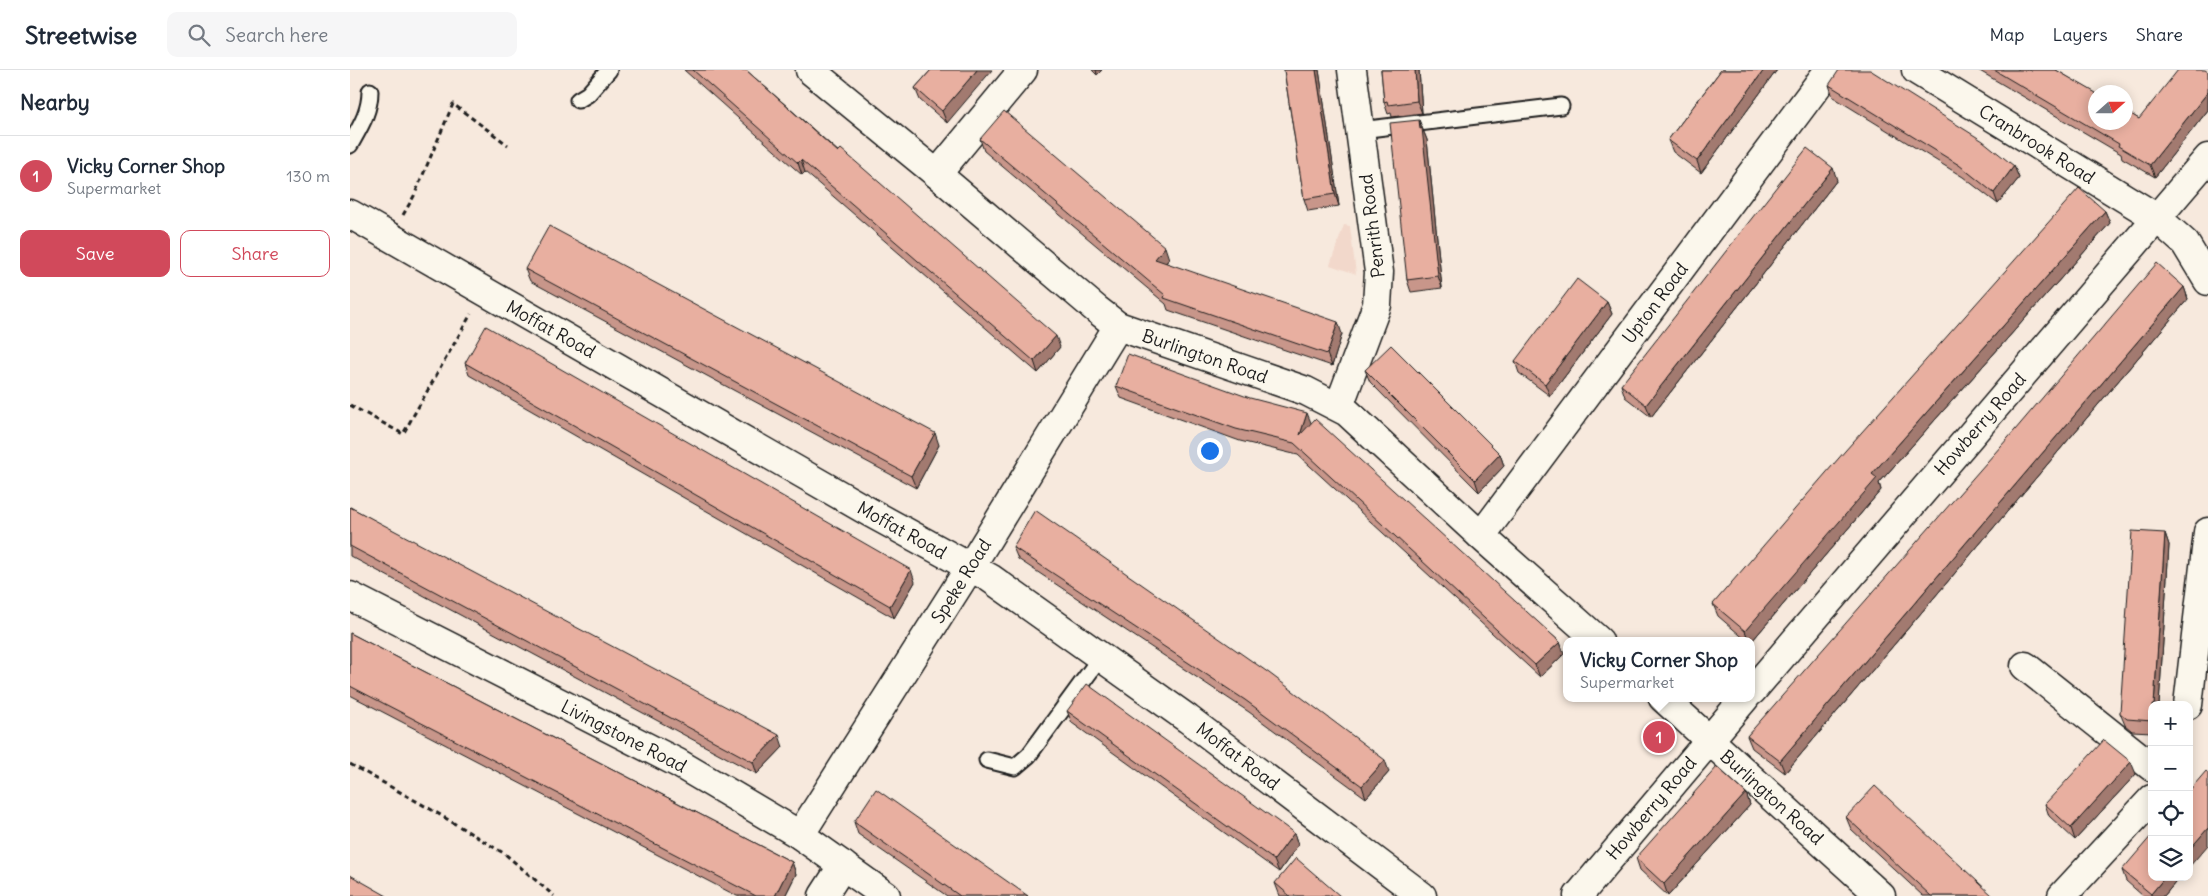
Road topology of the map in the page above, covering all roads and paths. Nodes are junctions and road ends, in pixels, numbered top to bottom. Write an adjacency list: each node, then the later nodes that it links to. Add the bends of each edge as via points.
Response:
1 (610, 70): 8 (lane)
2 (1023, 70): 14 (street)
3 (1352, 70): 10 (street, Penrith Road)
4 (1829, 70): 24 (street, Upton Road)
5 (1916, 70): 16 (street, Cranbrook Road)
6 (813, 71): 14 (street, Burlington Road)
7 (370, 90): 11 (lane, via 366,116)
8 (578, 100)
9 (1560, 106): 10 (lane)
10 (1360, 130): 22 (street, Penrith Road, via 1379,289 1373,318)
11 (350, 145)
12 (508, 145): 17 (path, via 453,104 414,196)
13 (2208, 158): 16 (street, Howberry Road)
14 (937, 174): 20 (street, Burlington Road)
15 (350, 214): 17 (street, Moffat Road)
16 (2157, 218): 18 (street, Cranbrook Road, via 2185,244); 30 (street, Howberry Road)
17 (391, 238): 19 (street, Moffat Road)
18 (2208, 281)
19 (484, 292): 21 (path, via 402,434); 25 (street, Moffat Road)
20 (1118, 326): 22 (street, Burlington Road, via 1306,391); 25 (street, Speke Road)
21 (350, 405)
22 (1339, 406): 24 (street, Burlington Road)
23 (2208, 532): 31 (street)
24 (1481, 536): 27 (street, Burlington Road)
25 (969, 566): 28 (street, Moffat Road); 39 (street, Speke Road)
26 (350, 596): 39 (street, Livingstone Road, via 678,763)
27 (1594, 637)
28 (1100, 658): 35 (lane, via 1029,755 1015,767); 44 (street, Moffat Road, via 1195,724)
29 (2025, 666): 37 (street)
30 (1755, 687)
31 (2188, 701)
32 (1667, 702): 34 (street, Burlington Road)
33 (1742, 702): 34 (street, Howberry Road)
34 (1710, 740): 45 (street, Howberry Road); 46 (street, Burlington Road)
35 (987, 760)
36 (350, 764): 41 (path, via 504,854)
37 (2148, 764)
38 (2148, 803): 47 (street)
39 (800, 835): 40 (street, Livingstone Road)
40 (843, 865): 42 (street); 43 (street, Livingstone Road)
41 (554, 896)
42 (823, 896)
43 (886, 896)
44 (1422, 896)
45 (1578, 896)
46 (1881, 896)
47 (2062, 896)

